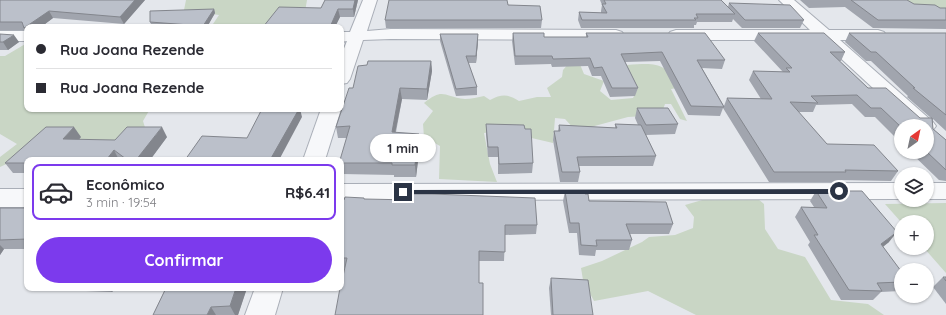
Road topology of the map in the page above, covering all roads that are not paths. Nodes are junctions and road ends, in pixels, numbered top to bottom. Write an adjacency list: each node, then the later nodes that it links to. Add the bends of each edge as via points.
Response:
1 (370, 0): 9 (street)
2 (786, 0): 5 (street)
3 (628, 35): 9 (street, via 391,34)
4 (660, 35): 5 (street)
5 (826, 35): 6 (street); 12 (street)
6 (890, 35)
7 (0, 36): 8 (street)
8 (24, 36)
9 (348, 37): 10 (street)
10 (344, 61)
11 (330, 112): 13 (street)
12 (918, 119)
13 (315, 157)
14 (894, 191): 17 (street)
15 (934, 191): 16 (street)
16 (946, 191)
17 (344, 192)
18 (0, 198): 19 (street)
19 (24, 198)
20 (268, 291): 21 (street)
21 (260, 315)

